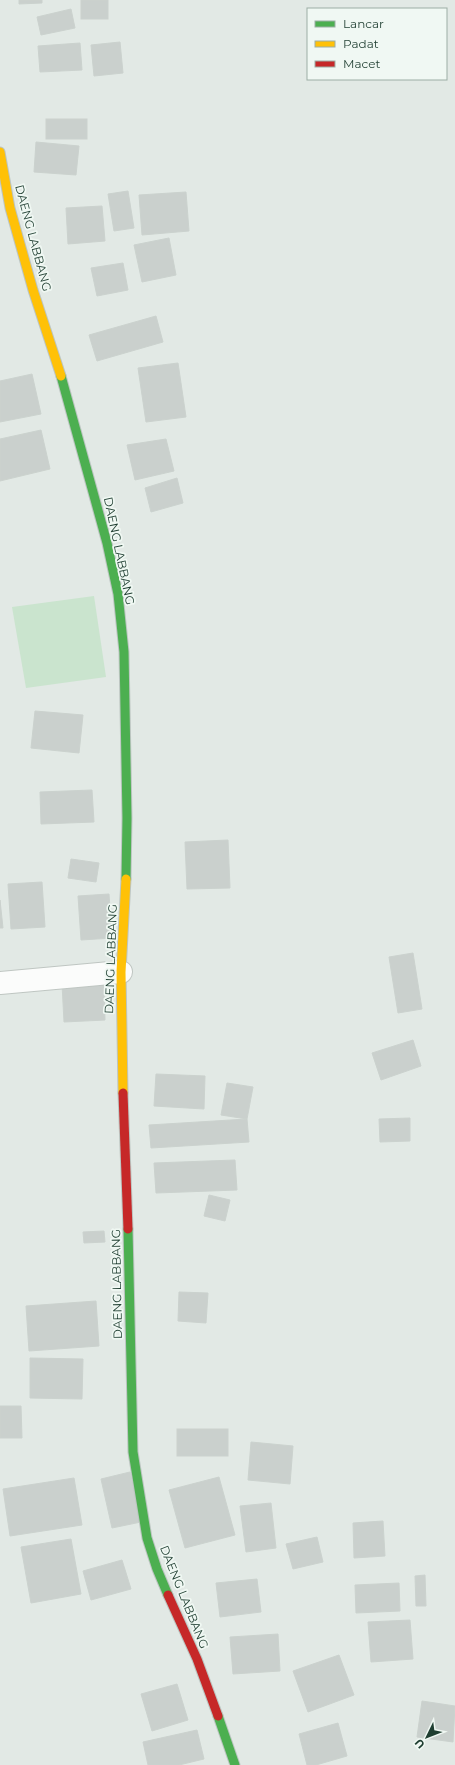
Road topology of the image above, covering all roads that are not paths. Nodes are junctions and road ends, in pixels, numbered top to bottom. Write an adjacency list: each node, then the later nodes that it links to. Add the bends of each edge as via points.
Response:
1 (0, 152): 2 (street, DAENG LABBANG, via 10,208 89,472 118,594 124,652 127,811 126,894)
2 (121, 972): 3 (street); 4 (street, DAENG LABBANG, via 130,1267 132,1452 143,1517 153,1556 208,1688)
3 (0, 983)
4 (235, 1765)

